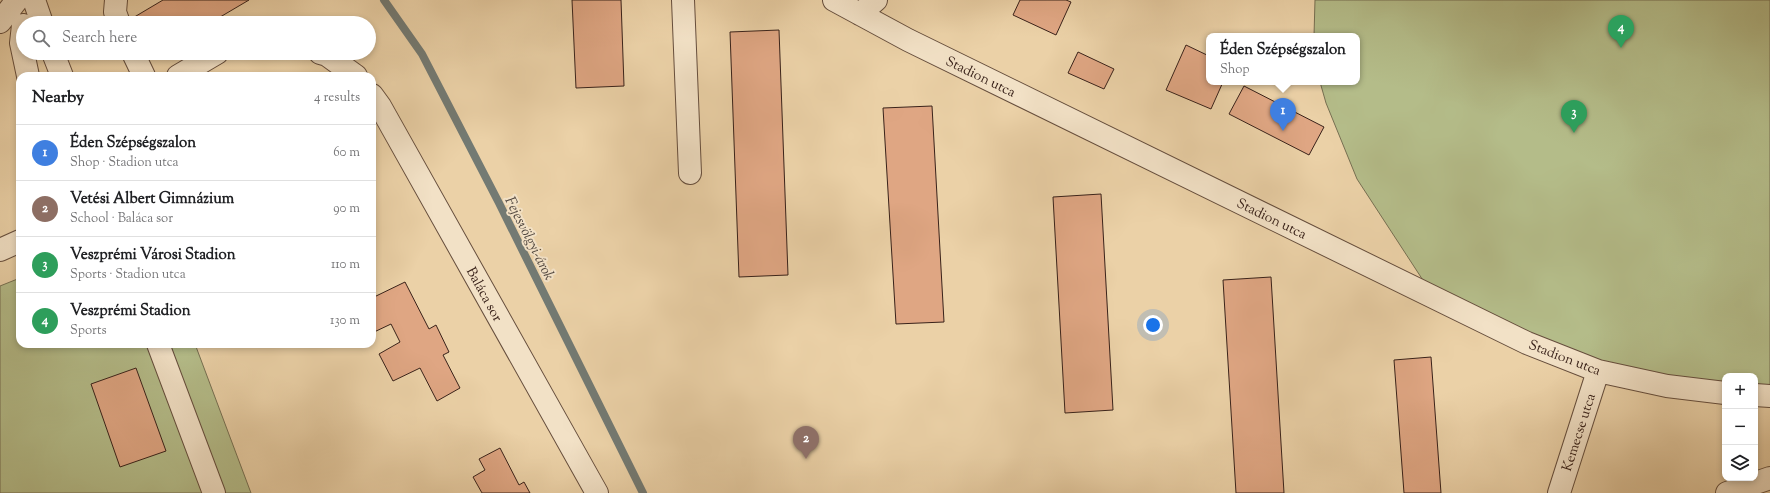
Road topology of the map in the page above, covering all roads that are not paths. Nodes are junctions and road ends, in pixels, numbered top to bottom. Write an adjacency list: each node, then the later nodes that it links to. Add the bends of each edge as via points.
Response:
1 (17, 0): 12 (street)
2 (26, 0): 9 (street)
3 (34, 0): 10 (street)
4 (116, 0): 11 (street)
5 (683, 0): 24 (street)
6 (834, 0): 8 (street, Stadion utca)
7 (876, 0): 8 (street)
8 (860, 14): 28 (street, Stadion utca, via 1527,343)
9 (24, 16)
10 (40, 16)
11 (116, 16)
12 (0, 22)
13 (25, 60): 18 (street)
14 (56, 60): 19 (street)
15 (136, 60): 20 (street)
16 (205, 60): 21 (street)
17 (334, 60): 22 (street)
18 (27, 72)
19 (60, 72)
20 (142, 72)
21 (185, 72)
22 (350, 72)
23 (376, 100): 34 (street, Baláca sor)
24 (690, 173)
25 (16, 243): 26 (street)
26 (0, 250)
27 (160, 348): 33 (street)
28 (1598, 370): 29 (street, Stadion utca, via 1667,386); 35 (street, Kemecse utca)
29 (1722, 393)
30 (1758, 395): 31 (street)
31 (1770, 396)
32 (1770, 478): 36 (street)
33 (214, 493)
34 (597, 493)
35 (1559, 493)
36 (1727, 493)

